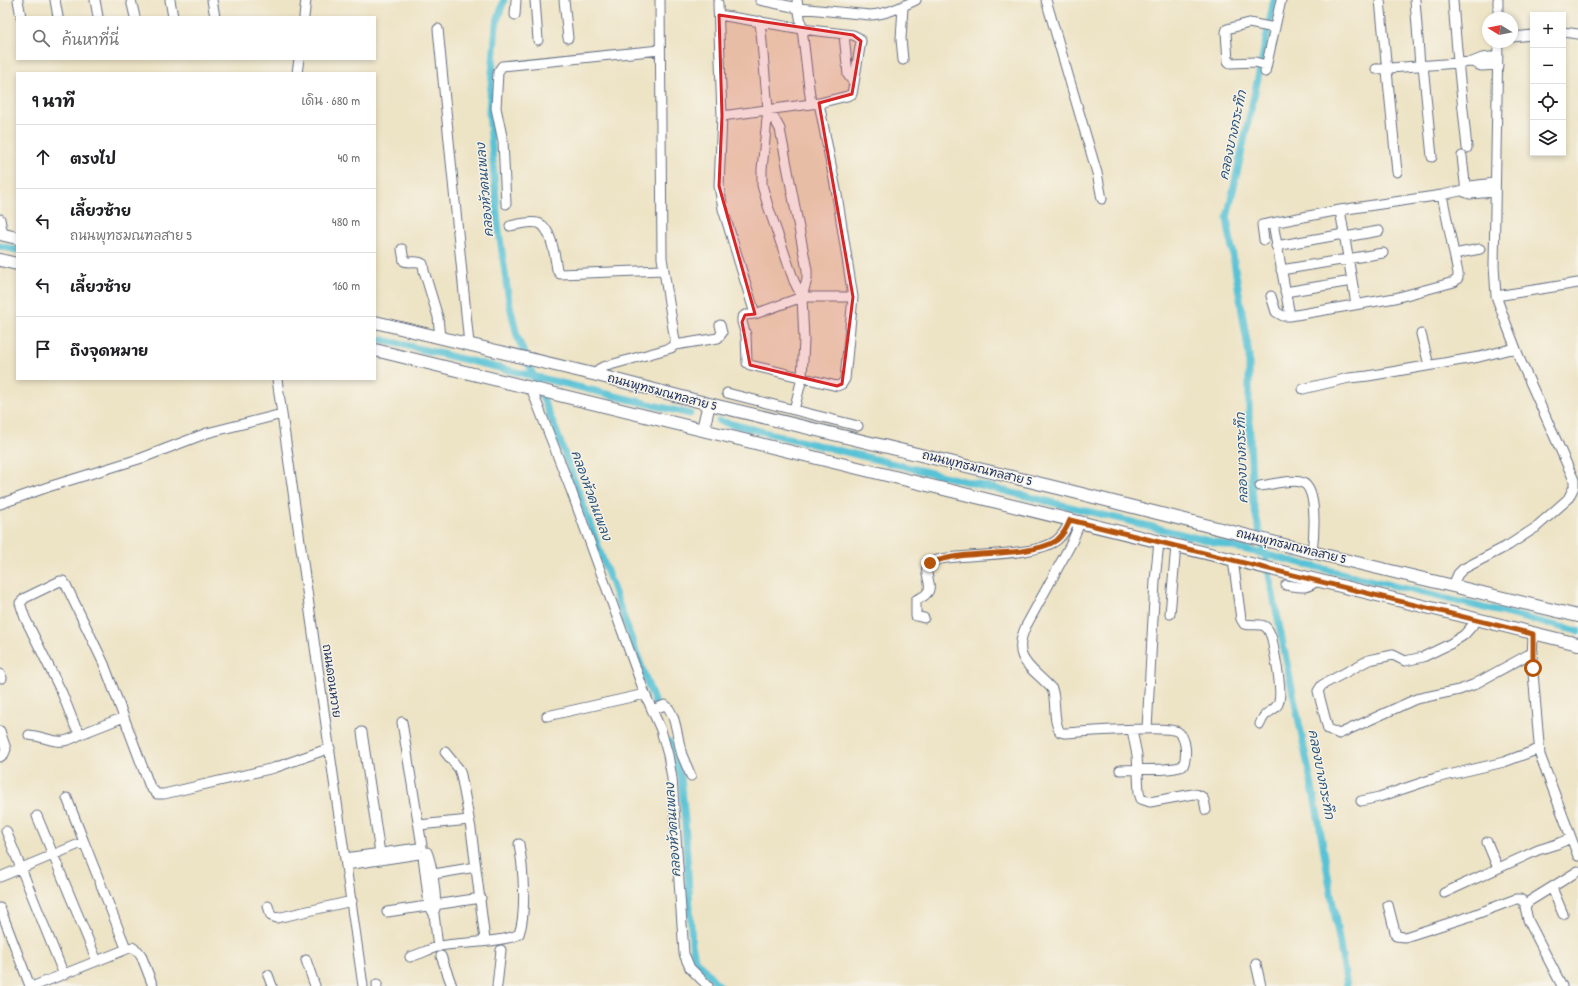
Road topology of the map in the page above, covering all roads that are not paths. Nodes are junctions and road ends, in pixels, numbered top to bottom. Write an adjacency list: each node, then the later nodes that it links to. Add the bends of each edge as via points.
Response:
1 (18, 0): 26 (street)
2 (55, 0): 27 (street)
3 (95, 0): 28 (street)
4 (131, 0): 29 (street)
5 (170, 0): 30 (street)
6 (212, 0): 31 (street)
7 (306, 0): 32 (street)
8 (516, 0): 24 (street)
9 (536, 0): 43 (street)
10 (564, 0): 42 (street)
11 (660, 0): 45 (street)
12 (760, 0): 21 (street)
13 (916, 0): 22 (street)
14 (1046, 0): 63 (street, via 1097,173)
15 (1281, 0): 34 (street)
16 (1380, 0): 52 (street)
17 (1415, 0): 50 (street)
18 (1453, 0): 49 (street)
19 (1498, 0): 23 (street)
20 (718, 3): 25 (street)
21 (798, 4): 22 (street, via 870,15 881,15); 36 (street)
22 (902, 6): 47 (street)
23 (1498, 12)
24 (515, 15)
25 (719, 15): 33 (street); 57 (street)
26 (21, 16)
27 (58, 16)
28 (98, 16)
29 (135, 16)
30 (173, 16)
31 (215, 16)
32 (304, 16)
33 (760, 22): 36 (street); 56 (street)
34 (1274, 28): 34 (street, via 1265,67 1255,62 1228,61 1227,29 1249,23)
35 (438, 29): 98 (street)
36 (802, 29): 38 (street); 55 (street)
37 (1566, 32): 39 (street)
38 (844, 34): 54 (street, via 848,75); 54 (street, via 853,35 861,41)
39 (1578, 34)
40 (1530, 35): 41 (street)
41 (1518, 36)
42 (568, 38)
43 (538, 40)
44 (1498, 48): 48 (street)
45 (660, 50): 64 (street, via 502,66 498,72 496,112 503,141); 82 (street)
46 (299, 60): 53 (street)
47 (903, 60)
48 (1498, 61): 49 (street, via 1481,66 1472,62); 60 (street)
49 (1458, 63): 50 (street); 61 (street)
50 (1422, 66): 52 (street); 58 (street)
51 (1376, 69): 52 (street)
52 (1387, 69): 59 (street)
53 (297, 72)
54 (854, 83): 55 (street, via 850,95)
55 (815, 104): 56 (street); 90 (street, via 837,195)
56 (768, 109): 57 (street); 89 (street, via 780,129 807,270); 89 (street, via 762,185 791,273)
57 (722, 116): 92 (street, via 719,186 721,199)
58 (1432, 157)
59 (1397, 172)
60 (1495, 188): 61 (street); 88 (street)
61 (1464, 190): 62 (street)
62 (1442, 195): 65 (street); 78 (street)
63 (1102, 199)
64 (506, 204)
65 (1340, 210): 67 (street); 71 (street)
66 (0, 219): 70 (street)
67 (1273, 223): 73 (street, via 1262,225); 74 (street)
68 (510, 226): 82 (street, via 530,223 542,225 550,236 560,274)
69 (1379, 231): 71 (street)
70 (2, 234): 72 (main road)
71 (1344, 236): 74 (street); 79 (street)
72 (16, 238)
73 (1264, 240)
74 (1276, 246): 83 (street)
75 (402, 249): 97 (street, via 404,261 423,264 438,318)
76 (1480, 249): 78 (street)
77 (1383, 252): 79 (street)
78 (1454, 254): 91 (street, via 1458,278 1454,282 1395,298)
79 (1349, 259): 83 (street); 84 (street)
80 (0, 260): 81 (main road)
81 (16, 264)
82 (663, 270): 99 (street)
83 (1281, 270): 86 (street)
84 (1352, 281): 86 (street); 91 (street)
85 (1578, 282): 88 (street)
86 (1285, 292): 93 (street)
87 (1271, 296): 93 (street, via 1276,312)
88 (1496, 296): 100 (street)
89 (802, 297): 90 (street); 92 (street); 104 (street, via 804,340)
90 (853, 297): 104 (street, via 845,379 842,384 837,386)
91 (1356, 304): 93 (street)
92 (755, 314): 104 (street, via 745,314 742,318 746,335 747,363 750,366)
93 (1290, 316)
94 (376, 322): 97 (main road, ถนนพุทธมณฑลสาย 5)
95 (720, 325): 99 (street, via 722,333 718,338)
96 (1421, 334): 102 (street)
97 (440, 338): 98 (main road, ถนนพุทธมณฑลสาย 5)
98 (469, 344): 103 (main road, ถนนพุทธมณฑลสาย 5)
99 (674, 345): 103 (street, via 604,367 599,369)
100 (1515, 348): 102 (street); 125 (street, via 1574,480 1574,487 1568,499 1535,528 1463,569)
101 (376, 350): 106 (main road)
102 (1429, 365): 107 (street, via 1349,378)
103 (597, 375): 110 (main road, ถนนพุทธมณฑลสาย 5)
104 (801, 376): 111 (street)
105 (277, 380): 112 (street, ถนนดอนหวาย)
106 (531, 388): 115 (main road); 133 (street, via 571,490)
107 (1303, 389)
108 (727, 393): 109 (street)
109 (761, 402): 111 (street); 113 (street)
110 (709, 404): 113 (main road, ถนนพุทธมณฑลสาย 5); 115 (main road)
111 (792, 410): 114 (street)
112 (282, 414): 117 (street, via 207,432 142,458); 145 (street, ถนนดอนหวาย)
113 (757, 416): 121 (main road, ถนนพุทธมณฑลสาย 5)
114 (858, 426)
115 (703, 429): 118 (main road)
116 (1260, 486): 121 (street, via 1296,481 1307,486 1313,504 1315,537)
117 (0, 504)
118 (1075, 521): 119 (main road); 128 (street, via 1056,540 1039,548 940,559 930,563 927,568 929,590 926,595 916,600 915,605 916,616); 140 (street, via 1072,542 1020,637 1021,654 1028,665 1052,689 1060,732)
119 (1159, 542): 120 (main road); 139 (street)
120 (1176, 546): 122 (main road); 126 (street)
121 (1312, 552): 125 (main road, ถนนพุทธมณฑลสาย 5)
122 (1233, 560): 123 (main road); 138 (street, via 1244,624 1266,626 1272,639 1280,695 1276,707 1262,717)
123 (1317, 581): 124 (street, via 1303,588); 129 (main road)
124 (1286, 585)
125 (1453, 585): 127 (main road, ถนนพุทธมณฑลสาย 5)
126 (1170, 614)
127 (1578, 616)
128 (924, 618)
129 (1476, 619): 130 (main road); 132 (street, via 1464,635 1423,657 1405,661 1393,655 1369,660 1322,685 1318,691 1328,729 1339,734 1416,699 1459,690 1491,676)
130 (1533, 634): 131 (main road); 132 (street)
131 (1578, 644)
132 (1533, 652): 146 (street)
133 (644, 694): 134 (street); 135 (street)
134 (657, 708): 151 (street, via 665,705 669,708 682,756); 195 (street, via 672,778 684,954 690,968)
135 (548, 716)
136 (124, 717): 143 (street); 143 (street, via 104,664 74,600 66,585 60,581 20,603 75,726); 145 (street, via 150,787 157,794 274,768)
137 (402, 722): 157 (street)
138 (1260, 724)
139 (1147, 728): 140 (street); 149 (street, via 1179,732 1186,760 1183,766 1178,768)
140 (1132, 730): 149 (street)
141 (0, 731): 148 (street, via 6,749)
142 (362, 732): 166 (street)
143 (81, 734): 144 (street, via 64,742)
144 (29, 735)
145 (330, 748): 167 (street, ถนนดอนหวาย)
146 (1539, 749): 153 (street, via 1504,762 1436,778); 159 (street)
147 (445, 752): 156 (street, via 459,769)
148 (0, 757)
149 (1137, 768): 150 (street); 154 (street, via 1139,793 1145,802 1193,794 1203,798)
150 (1120, 770)
151 (691, 776)
152 (67, 798): 160 (street)
153 (1362, 801)
154 (1206, 810)
155 (37, 816): 164 (street)
156 (469, 820): 157 (street); 168 (street)
157 (419, 825): 163 (street)
158 (6, 831): 169 (street)
159 (1571, 838): 165 (street); 170 (street)
160 (84, 842): 164 (street); 186 (street)
161 (1487, 842): 170 (street)
162 (519, 844): 185 (street, via 523,891 521,929 516,936)
163 (422, 851): 166 (street); 172 (street)
164 (53, 855): 169 (street); 191 (street)
165 (1578, 856)
166 (381, 857): 167 (street)
167 (346, 862): 177 (street, ถนนดอนหวาย)
168 (476, 867): 172 (street); 176 (street)
169 (22, 868): 173 (street); 194 (street)
170 (1498, 868): 175 (street)
171 (1578, 871): 174 (street)
172 (429, 874): 179 (street)
173 (0, 877)
174 (1552, 888): 178 (street); 184 (street)
175 (1444, 893)
176 (481, 898): 179 (street); 185 (street)
177 (352, 901): 181 (street, via 277,918 272,916); 201 (street, ถนนดอนหวาย)
178 (1526, 904): 180 (street, via 1516,899 1405,937 1396,936); 205 (street, via 1528,920)
179 (432, 905): 183 (street); 188 (street)
180 (1388, 905)
181 (268, 906)
182 (0, 908): 196 (street)
183 (387, 912)
184 (1563, 914)
185 (485, 940): 188 (street)
186 (126, 948): 191 (street); 198 (street, via 135,948 141,955)
187 (501, 950): 203 (street)
188 (440, 951): 189 (street); 202 (street)
189 (410, 957)
190 (306, 960): 200 (street)
191 (97, 962): 194 (street)
192 (1256, 964): 204 (street)
193 (268, 975): 199 (street)
194 (60, 980): 197 (street)
195 (705, 984)
196 (30, 986)
197 (34, 986)
198 (153, 986)
199 (272, 986)
200 (315, 986)
201 (363, 986)
202 (452, 986)
203 (497, 986)
204 (1260, 986)
205 (1562, 986)

